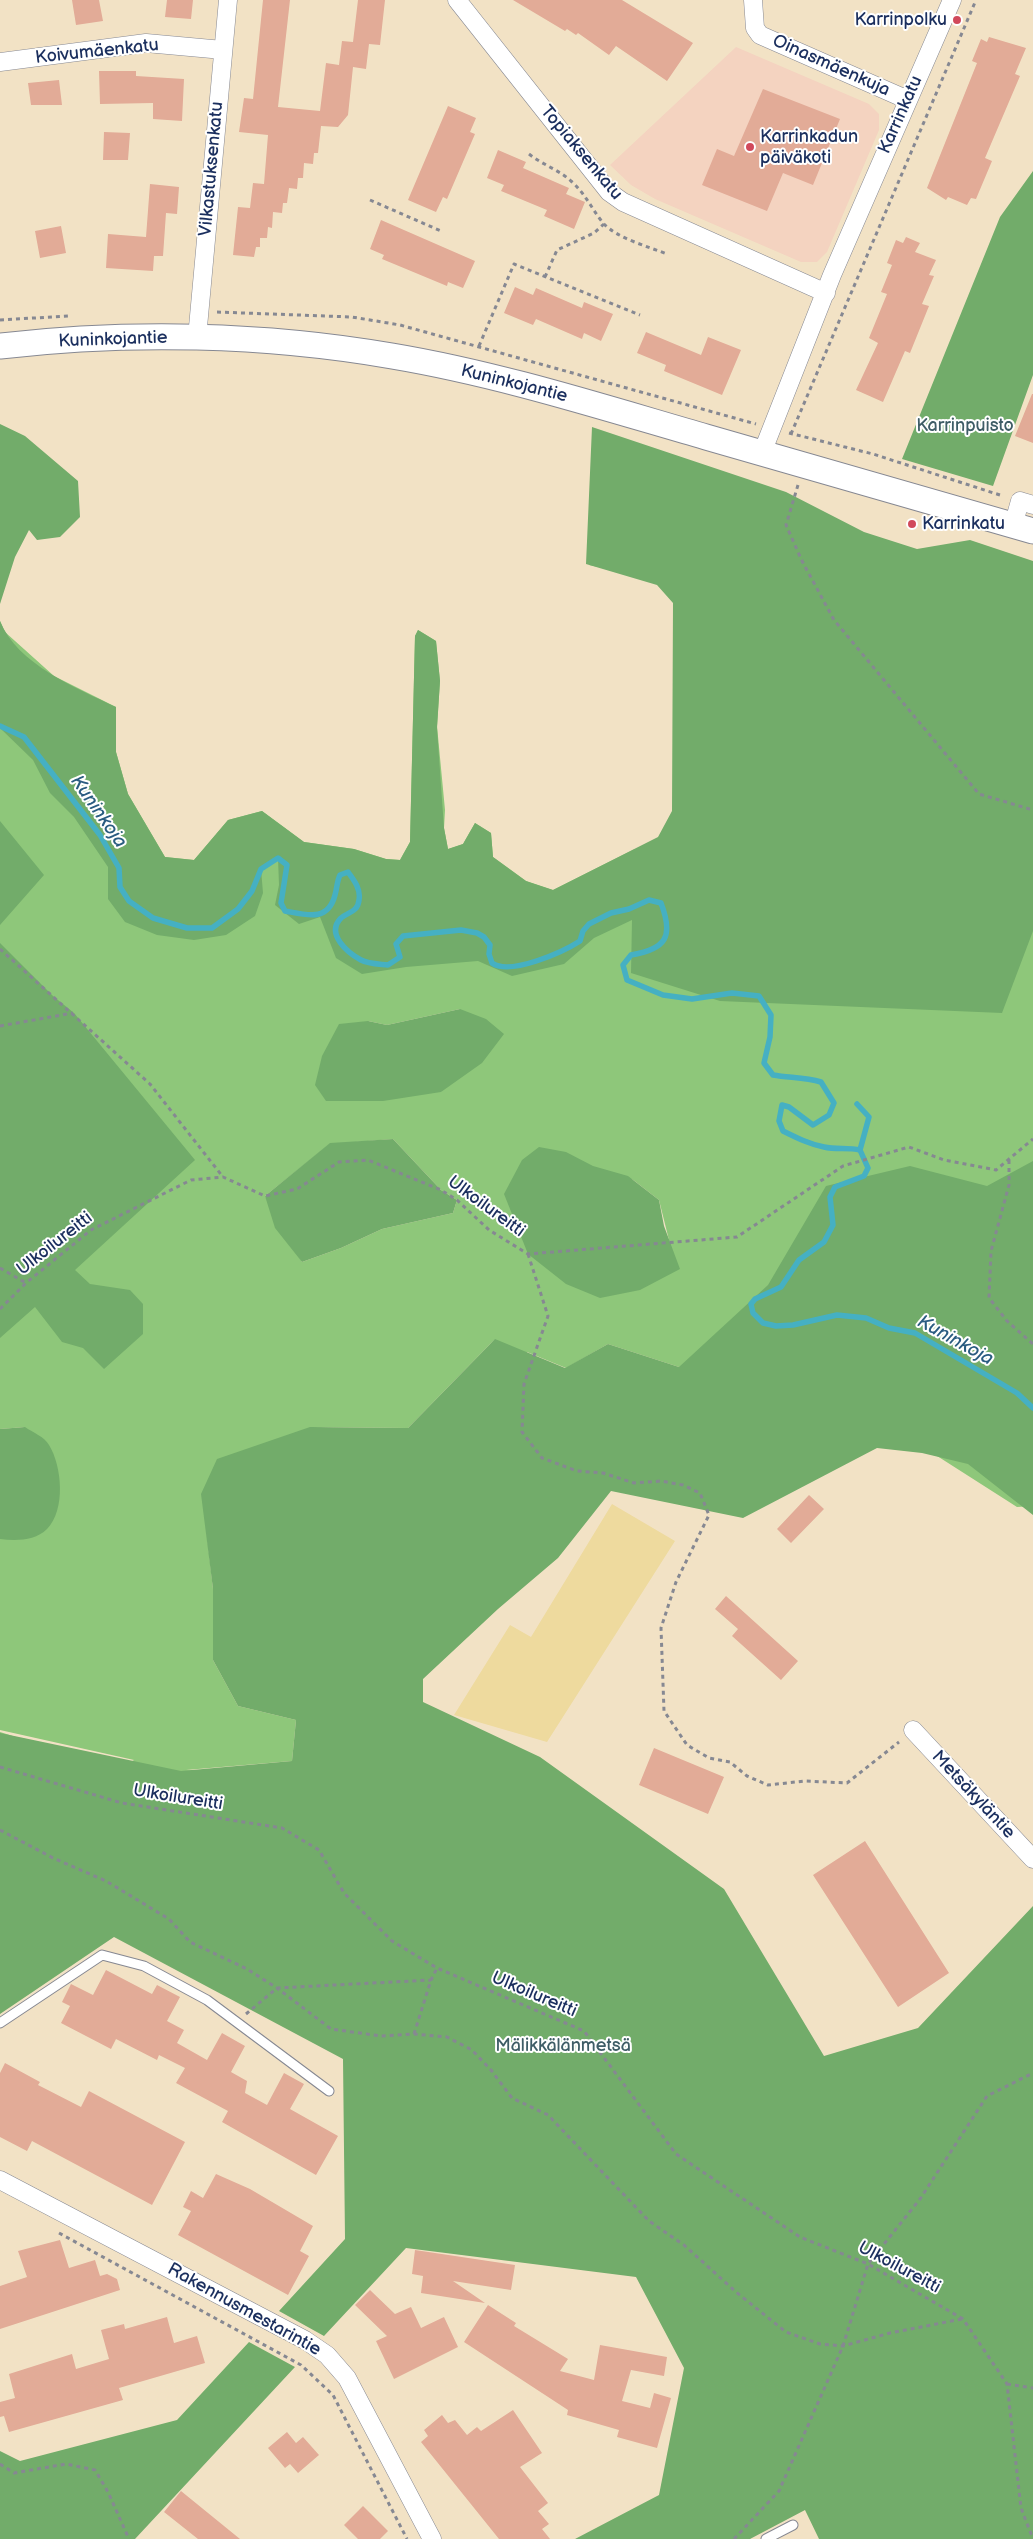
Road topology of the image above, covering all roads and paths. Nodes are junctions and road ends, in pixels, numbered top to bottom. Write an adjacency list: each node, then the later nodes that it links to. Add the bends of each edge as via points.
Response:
1 (228, 0): 6 (street, Vilkastuksenkatu)
2 (457, 0): 13 (street, Topiaksenkatu, via 610,192 623,202)
3 (753, 0): 8 (street, Oinasmäenkuja, via 755,28 760,35)
4 (952, 0): 8 (street, Karrinkatu)
5 (976, 0): 20 (path, via 791,434 873,454)
6 (223, 50): 7 (street, Koivumäenkatu, via 146,43); 15 (street, Vilkastuksenkatu)
7 (0, 62)
8 (908, 100): 13 (street, Karrinkatu)
9 (370, 200): 11 (path)
10 (604, 224): 12 (path, via 594,233 557,250)
11 (441, 231)
12 (545, 277): 14 (path); 17 (path, via 514,264)
13 (826, 293): 18 (street, Karrinkatu)
14 (640, 315)
15 (197, 338): 16 (main road, Kuninkojantie, via 123,338); 18 (main road, Kuninkojantie, via 328,346 394,356 541,388)
16 (0, 346)
17 (480, 346)
18 (762, 454): 21 (main road, Kuninkojantie)
19 (799, 484): 22 (path, via 786,525 834,620 979,794)
20 (1027, 503): 21 (street, Kuninkojantie)
21 (1023, 529)
22 (1033, 810)
23 (0, 949): 24 (path)
24 (74, 1013): 25 (path); 28 (path, via 150,1084)
25 (0, 1026)
26 (1033, 1139): 27 (path)
27 (1009, 1159): 29 (path, Ulkoilureitti, via 996,1170 944,1160 910,1147 843,1166 737,1237); 33 (path, via 1009,1184 991,1251 989,1298 1007,1321)
28 (223, 1177): 29 (path, Ulkoilureitti, via 265,1196 297,1189 339,1162 368,1160 441,1190 457,1200 489,1230); 31 (path, Ulkoilureitti, via 191,1180 100,1226)
29 (528, 1254): 34 (path, via 548,1316 524,1384 522,1432 542,1458 577,1471 603,1473 634,1483 661,1481 683,1485 700,1493 708,1515 676,1582 661,1628 664,1711 687,1744 710,1758 730,1762 747,1776 768,1785 805,1781 847,1783)
30 (0, 1268): 31 (path)
31 (26, 1283): 32 (path, Ulkoilureitti)
32 (0, 1309)
33 (1033, 1344)
34 (914, 1730): 37 (street, Metsäkyläntie)
35 (0, 1767): 38 (path, Ulkoilureitti, via 122,1803 282,1828 319,1850 344,1892 392,1941)
36 (0, 1830): 40 (path, via 106,1881 169,1919 190,1942)
37 (1033, 1859)
38 (437, 1968): 39 (path); 48 (path, Ulkoilureitti, via 584,2031 676,2154 800,2237)
39 (431, 1980): 40 (path); 43 (path)
40 (277, 1988): 41 (path); 43 (path, via 331,2029 381,2036)
41 (236, 2022): 42 (lane, via 207,2000 144,1966 102,1955); 45 (lane)
42 (0, 2023)
43 (414, 2034): 50 (path, via 447,2037 472,2050 512,2098 548,2115 649,2221 684,2245 786,2332 820,2344)
44 (1033, 2073): 48 (path, via 987,2096 920,2199)
45 (328, 2092)
46 (0, 2180): 57 (street, Rakennusmestarintie, via 305,2340 327,2355 347,2378)
47 (52, 2229): 56 (path, via 301,2365 333,2395)
48 (868, 2264): 49 (path, Ulkoilureitti); 50 (path)
49 (962, 2319): 50 (path); 51 (path, Ulkoilureitti)
50 (843, 2346): 58 (path, via 779,2491)
51 (1007, 2384): 52 (path); 60 (path, Ulkoilureitti, via 1021,2508)
52 (1033, 2388)
53 (0, 2464): 55 (path, via 14,2473 66,2464 95,2470)
54 (793, 2526): 59 (lane)
55 (129, 2539)
56 (408, 2539)
57 (432, 2539)
58 (734, 2539)
59 (766, 2539)
60 (1033, 2539)

